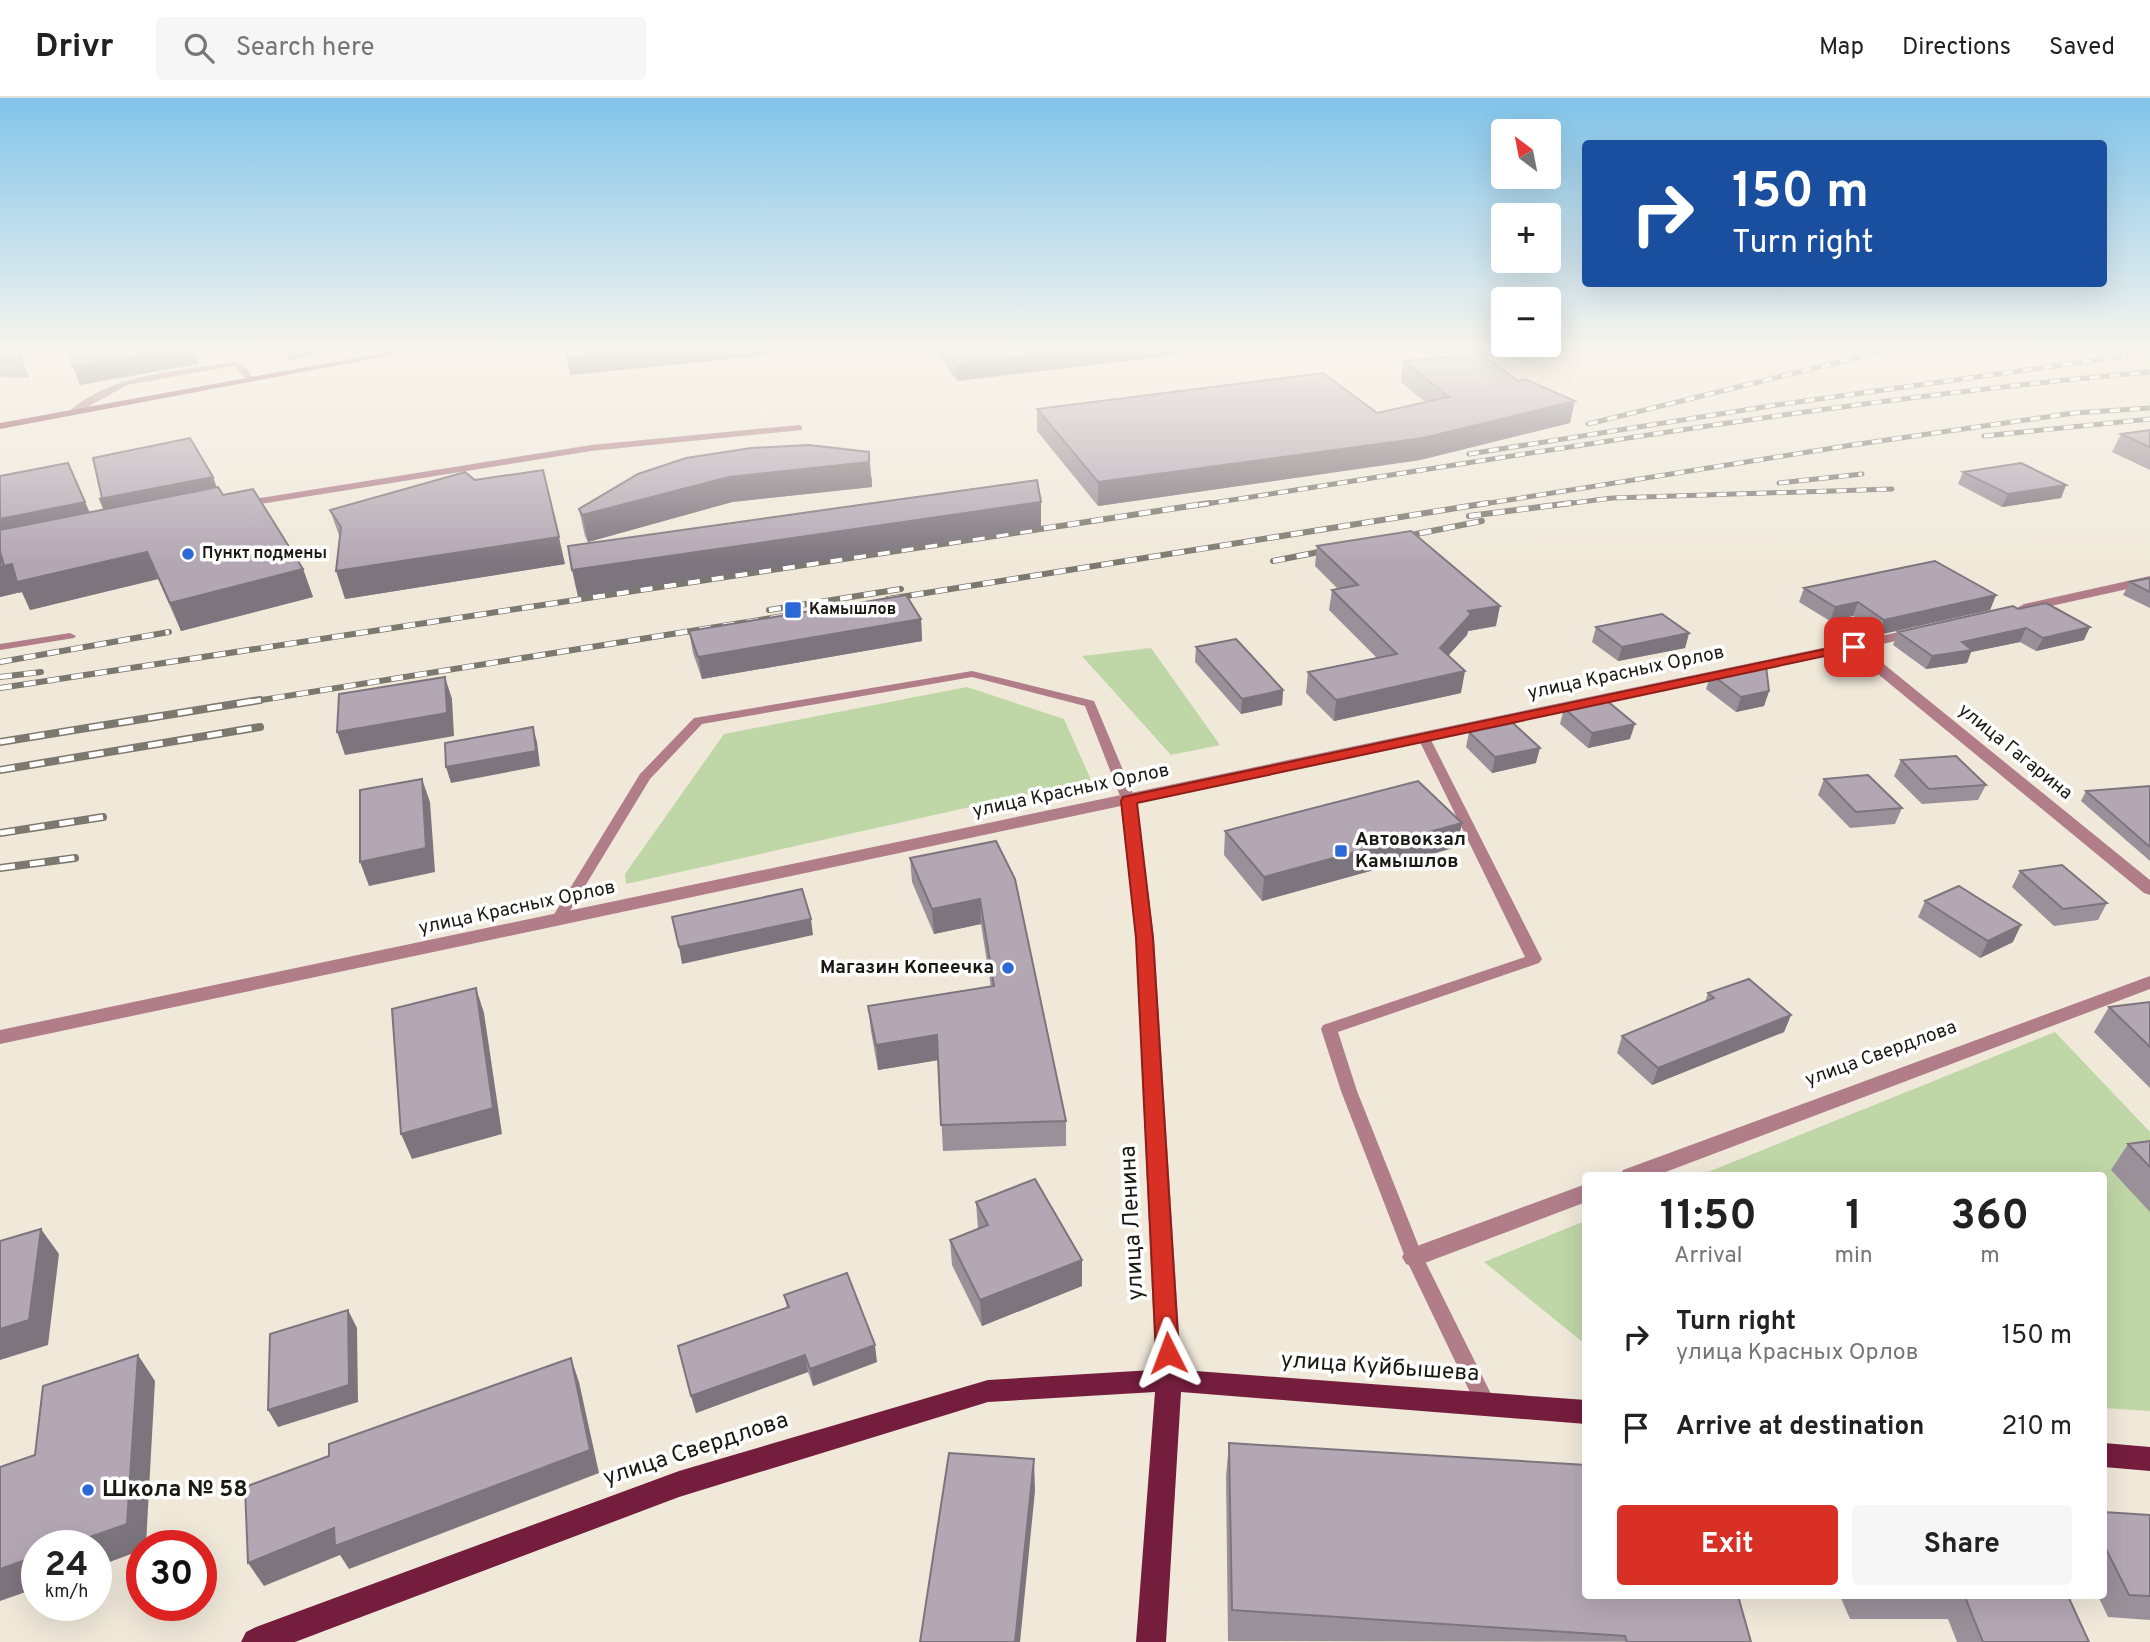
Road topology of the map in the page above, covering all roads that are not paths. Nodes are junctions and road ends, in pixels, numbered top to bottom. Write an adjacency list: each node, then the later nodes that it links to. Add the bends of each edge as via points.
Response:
1 (36, 419): 2 (street)
2 (0, 426)
3 (799, 428): 4 (lane, via 591,448)
4 (225, 507)
5 (2150, 580): 6 (street)
6 (2015, 610)
7 (1935, 628): 10 (street, улица Красных Орлов)
8 (71, 636): 9 (lane)
9 (0, 647)
10 (1854, 647): 11 (street, улица Красных Орлов); 13 (street, улица Гагарина)
11 (1424, 738): 12 (street, улица Красных Орлов); 19 (lane, via 1534,959 1329,1029)
12 (1129, 801): 14 (street, улица Красных Орлов); 14 (lane, via 1090,704 972,674 698,722 645,777); 20 (street, улица Ленина, via 1145,938)
13 (2150, 889)
14 (557, 921): 16 (street, улица Красных Орлов)
15 (2150, 982): 17 (street, улица Свердлова)
16 (0, 1037)
17 (1642, 1172)
18 (1582, 1194): 19 (street)
19 (1414, 1257): 21 (lane)
20 (1169, 1380): 21 (main road, улица Куйбышева); 25 (main road, улица Свердлова, via 988,1391 678,1484); 26 (main road, улица Ленина)
21 (1486, 1404): 22 (main road, улица Куйбышева)
22 (1582, 1412)
23 (2107, 1455): 24 (main road)
24 (2150, 1459)
25 (256, 1642)
26 (1150, 1642)

